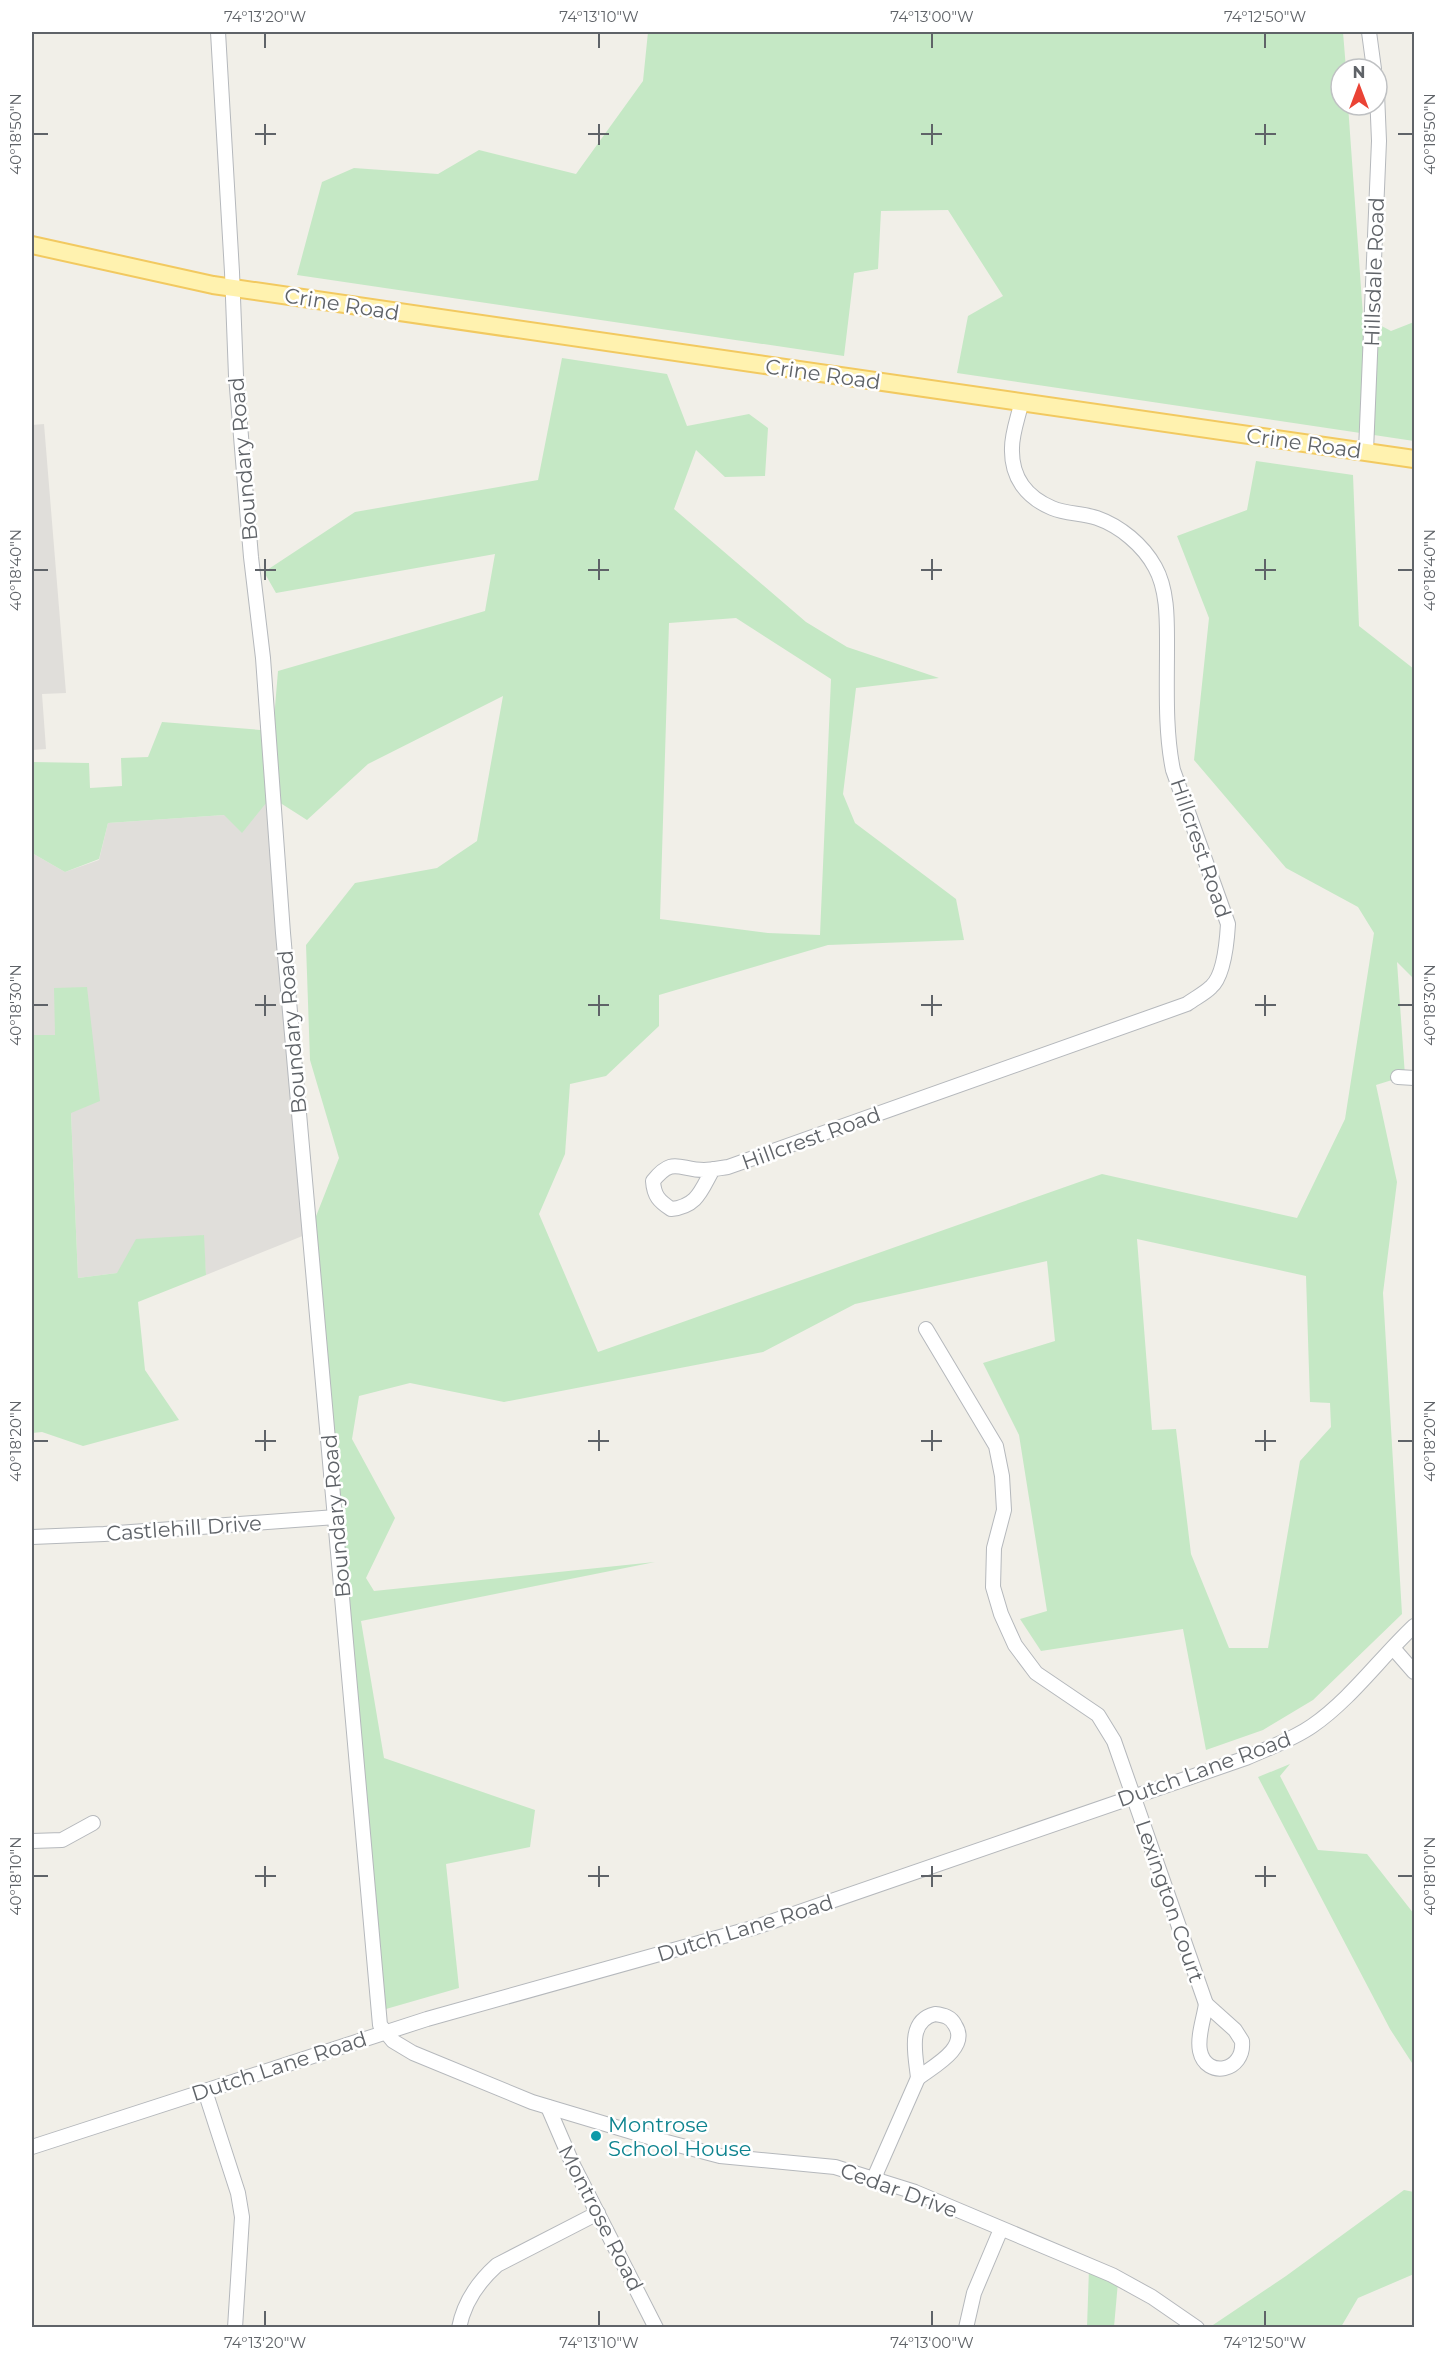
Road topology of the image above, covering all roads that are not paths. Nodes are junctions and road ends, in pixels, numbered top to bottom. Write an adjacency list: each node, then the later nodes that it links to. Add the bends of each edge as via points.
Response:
1 (218, 32): 6 (street, Boundary Road)
2 (1369, 32): 3 (street)
3 (1372, 57)
4 (1377, 117): 8 (street, Hillsdale Road)
5 (32, 245): 6 (main road, Crine Road)
6 (231, 287): 7 (main road, Crine Road); 14 (street, Boundary Road, via 283,933)
7 (1021, 404): 8 (main road, Crine Road); 12 (street, Hillcrest Road, via 1012,448 1019,483 1030,495 1053,508 1097,518 1126,533 1156,567 1167,622 1169,748 1173,770 1228,924 1227,944 1213,986 1187,1004 728,1167)
8 (1366, 451): 9 (main road, Crine Road)
9 (1414, 459)
10 (1398, 1077): 11 (street)
11 (1414, 1078)
12 (713, 1169)
13 (926, 1329): 19 (street, Lexington Court, via 996,1446 1004,1510 994,1548 993,1587 1001,1614 1015,1645 1036,1673 1098,1715 1114,1741)
14 (336, 1517): 15 (street, Castlehill Drive); 23 (street, Boundary Road, via 378,2018)
15 (32, 1536)
16 (1414, 1626): 17 (street, Dutch Lane Road)
17 (1393, 1648): 18 (street); 19 (street, Dutch Lane Road, via 1328,1713 1300,1733 1246,1758)
18 (1414, 1672)
19 (1134, 1797): 22 (street, Lexington Court); 23 (street, Dutch Lane Road, via 756,1927)
20 (93, 1823): 21 (street, via 62,1840)
21 (32, 1840)
22 (1206, 2004): 22 (street, via 1242,2041 1241,2057 1230,2067 1211,2067 1200,2054)
23 (383, 2032): 25 (street, Dutch Lane Road); 26 (street, Cedar Drive, via 413,2053)
24 (918, 2078): 24 (street, via 916,2028 928,2016 943,2015 955,2024 957,2044); 28 (street)
25 (205, 2091): 27 (street, Dutch Lane Road); 31 (street, via 242,2217)
26 (548, 2107): 28 (street, Cedar Drive, via 720,2156 835,2167); 29 (street, Montrose Road)
27 (32, 2147)
28 (874, 2178): 30 (street, Cedar Drive)
29 (598, 2213): 32 (street, via 497,2265 471,2295); 33 (street, Montrose Road)
30 (1001, 2229): 34 (street, via 974,2293); 35 (street, Cedar Drive, via 1112,2276)
31 (235, 2328)
32 (459, 2328)
33 (656, 2328)
34 (966, 2328)
35 (1197, 2328)

